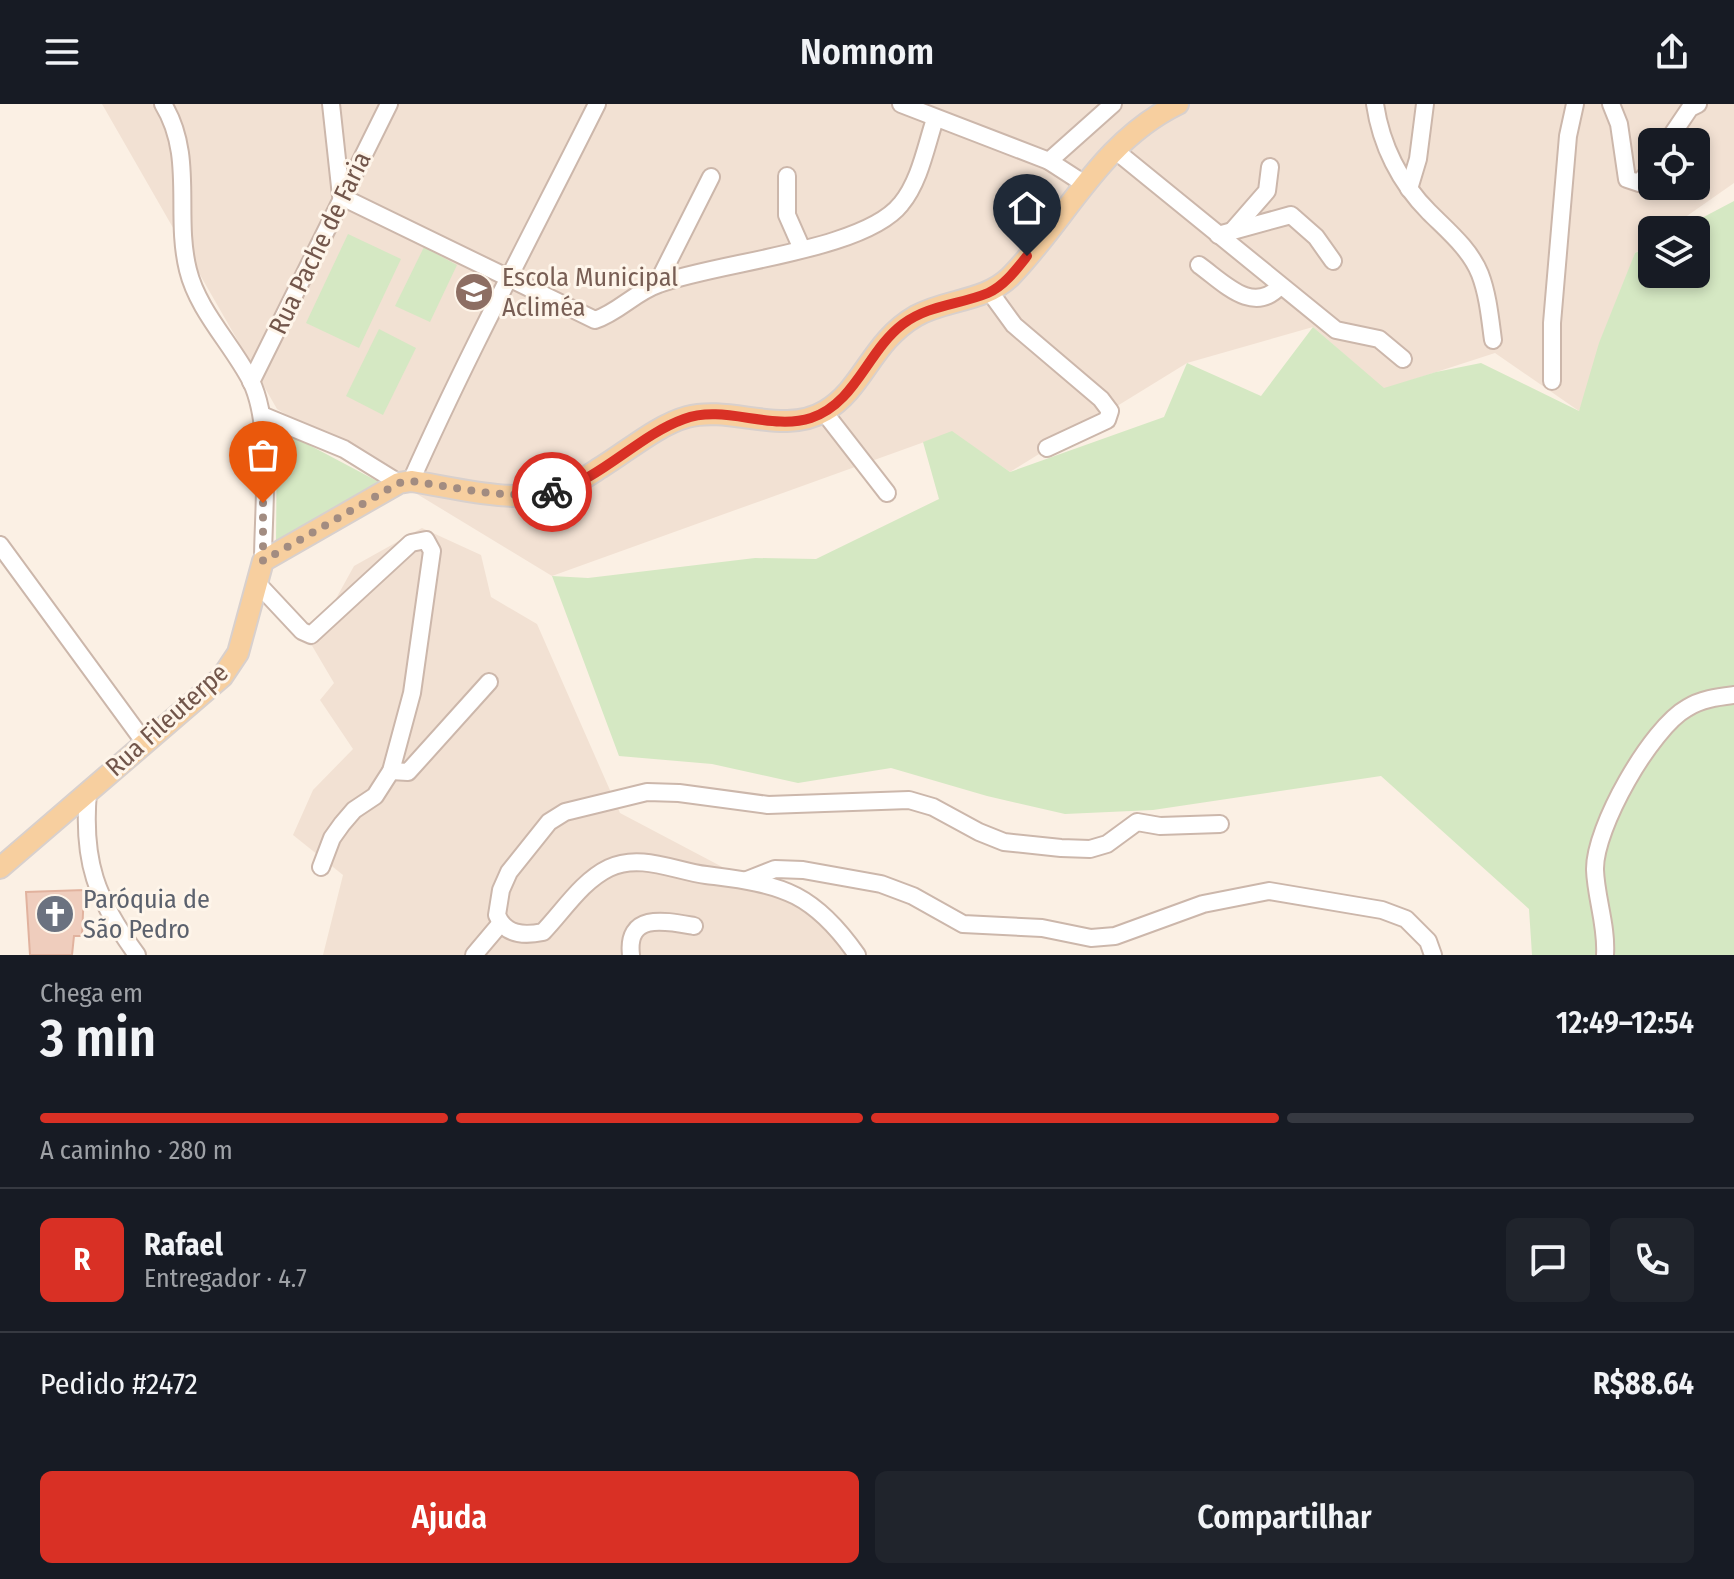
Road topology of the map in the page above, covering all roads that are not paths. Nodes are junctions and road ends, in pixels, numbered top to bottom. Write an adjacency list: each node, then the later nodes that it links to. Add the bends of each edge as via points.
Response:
1 (163, 104): 35 (street, via 179,142 188,272)
2 (331, 104): 23 (street)
3 (389, 104): 23 (street, Rua Pache de Faria)
4 (597, 104): 28 (street)
5 (1113, 104): 16 (street)
6 (1178, 104): 15 (main road)
7 (1375, 104): 22 (street, via 1385,146)
8 (1425, 104): 22 (street)
9 (1575, 104): 34 (street, via 1552,323)
10 (1611, 104): 21 (street, via 1627,179)
11 (1698, 104): 14 (street)
12 (908, 105): 13 (street)
13 (935, 119): 16 (street); 25 (street, via 899,207 837,241)
14 (1676, 128)
15 (1116, 151): 20 (main road); 24 (street)
16 (1049, 161): 20 (street)
17 (1270, 167): 24 (street, via 1267,191)
18 (787, 176): 25 (street, via 787,215)
19 (711, 177): 29 (street)
20 (1083, 183): 31 (main road, via 1008,278)
21 (1638, 183)
22 (1409, 189): 32 (street, via 1465,248 1479,273)
23 (342, 197): 28 (street); 35 (street, Rua Pache de Faria)
24 (1226, 233): 26 (street, via 1291,215); 30 (street)
25 (802, 249): 29 (street)
26 (1333, 261)
27 (1199, 265): 30 (street, via 1247,299 1261,300)
28 (506, 279): 29 (street, via 595,320); 39 (street)
29 (657, 284)
30 (1280, 286): 33 (street, via 1336,330 1379,339)
31 (990, 292): 36 (main road, via 928,309 903,324 881,344 846,396); 38 (street, via 1014,325 1110,411 1107,420)
32 (1493, 340)
33 (1403, 359)
34 (1552, 381)
35 (251, 382): 37 (street)
36 (824, 412): 39 (main road, via 802,420 687,417 579,481 546,494); 40 (street)
37 (264, 416): 39 (street, via 344,449); 42 (street)
38 (1047, 448)
39 (405, 482): 42 (main road)
40 (887, 493)
41 (0, 545): 46 (street)
42 (263, 561): 43 (main road, Rua Fileuterpe)
43 (258, 584): 46 (main road, Rua Fileuterpe, via 230,667); 47 (street, via 311,635 411,543 419,539 430,544 412,693)
44 (489, 682): 47 (street, via 408,772)
45 (1734, 695): 60 (street, via 1702,700 1673,717 1627,782 1601,832 1595,869)
46 (145, 743): 48 (main road, Rua Fileuterpe)
47 (391, 771): 50 (street, via 375,796 342,824)
48 (88, 792): 51 (main road, Rua Fileuterpe); 55 (street, via 85,835 92,875 100,899)
49 (1220, 824): 53 (street, via 1137,822 1118,838 1090,849 1004,842 909,800 768,805 647,792 565,812 549,822 509,872 497,915)
50 (321, 867)
51 (0, 868)
52 (747, 880): 53 (street, via 627,862 589,881 543,932 521,934); 58 (street, via 795,895 820,912); 59 (street, via 775,869 803,870 881,884 963,924 1042,928 1091,938 1115,936 1203,904 1269,891 1382,910 1406,919 1428,941)
53 (501, 923): 56 (street)
54 (694, 926): 57 (street, via 656,920 641,925 630,939)
55 (137, 955)
56 (474, 955)
57 (631, 955)
58 (857, 955)
59 (1433, 955)
60 (1605, 955)

